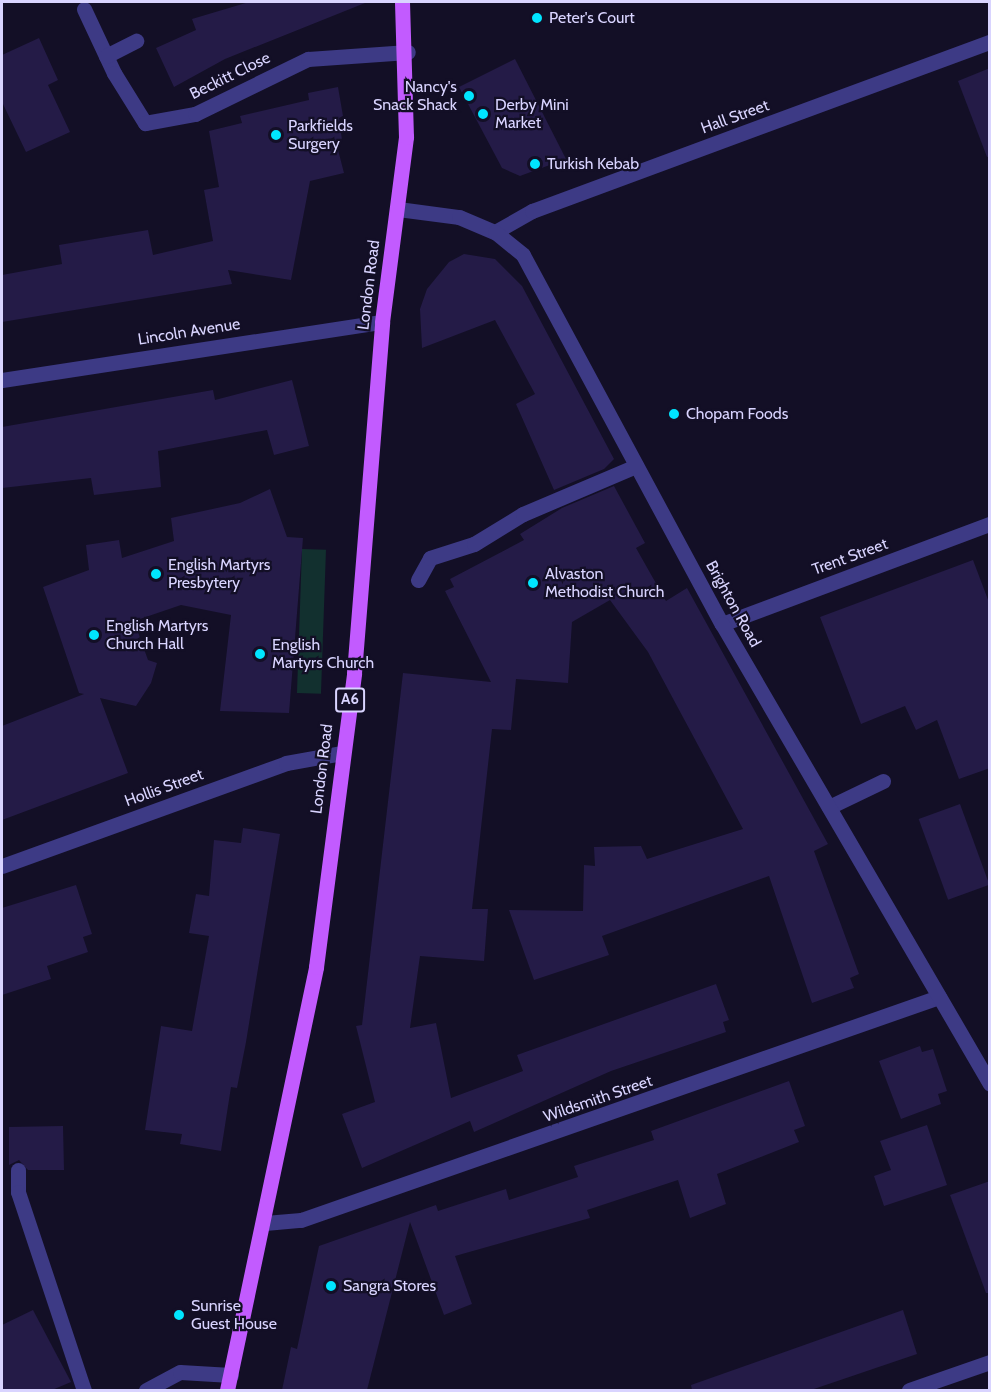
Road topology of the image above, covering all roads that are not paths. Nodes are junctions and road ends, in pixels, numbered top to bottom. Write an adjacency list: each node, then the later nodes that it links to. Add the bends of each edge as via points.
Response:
1 (402, 2): 5 (main road, London Road / A6)
2 (84, 9): 6 (street, Beckitt Close)
3 (136, 41): 6 (street)
4 (990, 42): 8 (street, Hall Street, via 532,211)
5 (408, 52): 6 (street, Beckitt Close, via 308,59 161,124 145,123); 7 (main road, London Road / A6)
6 (106, 56)
7 (398, 209): 8 (street, Brighton Road, via 459,217); 9 (main road, London Road / A6)
8 (495, 232): 11 (street, Brighton Road, via 523,255)
9 (382, 322): 10 (street, Lincoln Avenue); 15 (main road, London Road / A6, via 354,673)
10 (2, 380)
11 (636, 466): 13 (street, via 560,503 523,514 474,544 430,558); 14 (street, Brighton Road)
12 (990, 524): 14 (street, Trent Street)
13 (418, 580)
14 (722, 624): 17 (street, Brighton Road)
15 (342, 753): 18 (street, Hollis Street, via 286,764); 22 (main road, London Road / A6, via 316,967)
16 (883, 781): 17 (street)
17 (829, 807): 19 (street, Brighton Road)
18 (2, 866)
19 (939, 997): 20 (street, Brighton Road); 22 (street, Wildsmith Street, via 301,1220)
20 (990, 1084)
21 (18, 1170): 25 (street, via 18,1192)
22 (265, 1223): 24 (main road, London Road / A6)
23 (990, 1362): 28 (street)
24 (231, 1375): 26 (street, via 180,1372); 27 (main road, London Road / A6)
25 (84, 1390)
26 (146, 1390)
27 (227, 1390)
28 (909, 1390)

